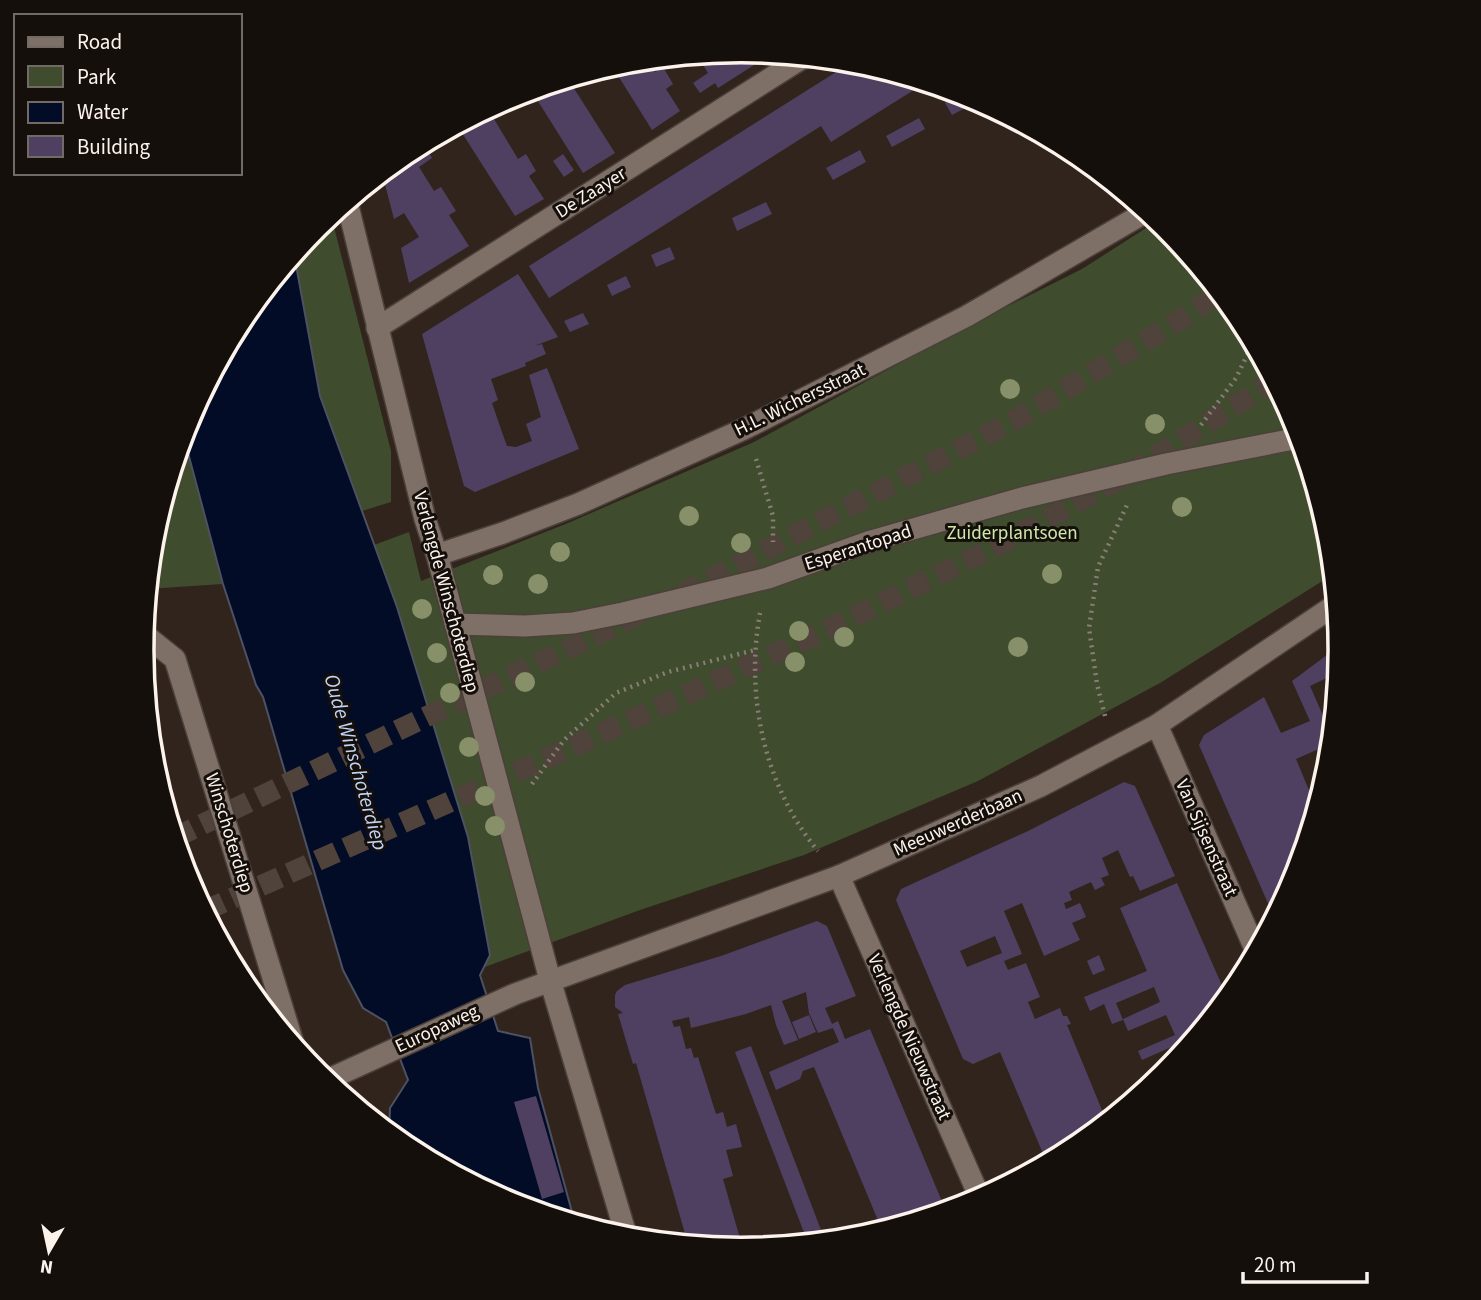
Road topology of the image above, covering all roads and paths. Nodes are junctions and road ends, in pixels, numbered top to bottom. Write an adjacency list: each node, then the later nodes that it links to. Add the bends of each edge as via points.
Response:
1 (791, 65): 4 (street, De Zaayer)
2 (349, 212): 4 (street, Verlengde Winschoterdiep)
3 (1137, 217): 6 (street, H.L. Wichersstraat, via 967,316)
4 (377, 328): 10 (street, Verlengde Winschoterdiep)
5 (1248, 355): 8 (path, via 1237,379)
6 (744, 429): 10 (street, H.L. Wichersstraat, via 578,504); 11 (path, via 773,516)
7 (1288, 440): 8 (street, Esperantopad)
8 (1166, 464): 11 (street, Esperantopad, via 871,541)
9 (1129, 501): 17 (path, via 1098,567 1090,628 1104,714)
10 (437, 555): 13 (street, Verlengde Winschoterdiep)
11 (768, 578): 13 (street, Esperantopad, via 573,623); 15 (path)
12 (1326, 612): 16 (street, Meeuwerderbaan)
13 (455, 624): 18 (street, Verlengde Winschoterdiep)
14 (154, 642): 22 (street, Winschoterdiep, via 175,659)
15 (755, 650): 18 (path, via 668,672 616,693 564,740); 19 (path, via 758,716 773,776 807,838)
16 (1157, 725): 17 (street, Meeuwerderbaan); 20 (street, Van Sijsenstraat)
17 (1119, 745): 19 (street, Meeuwerderbaan, via 1041,786)
18 (506, 819): 21 (street, Verlengde Winschoterdiep)
19 (839, 876): 21 (street, Meeuwerderbaan); 24 (street, Verlengde Nieuwstraat)
20 (1251, 940)
21 (550, 980): 23 (street, Europaweg); 25 (street)
22 (286, 1021)
23 (336, 1076)
24 (975, 1187)
25 (623, 1225)

